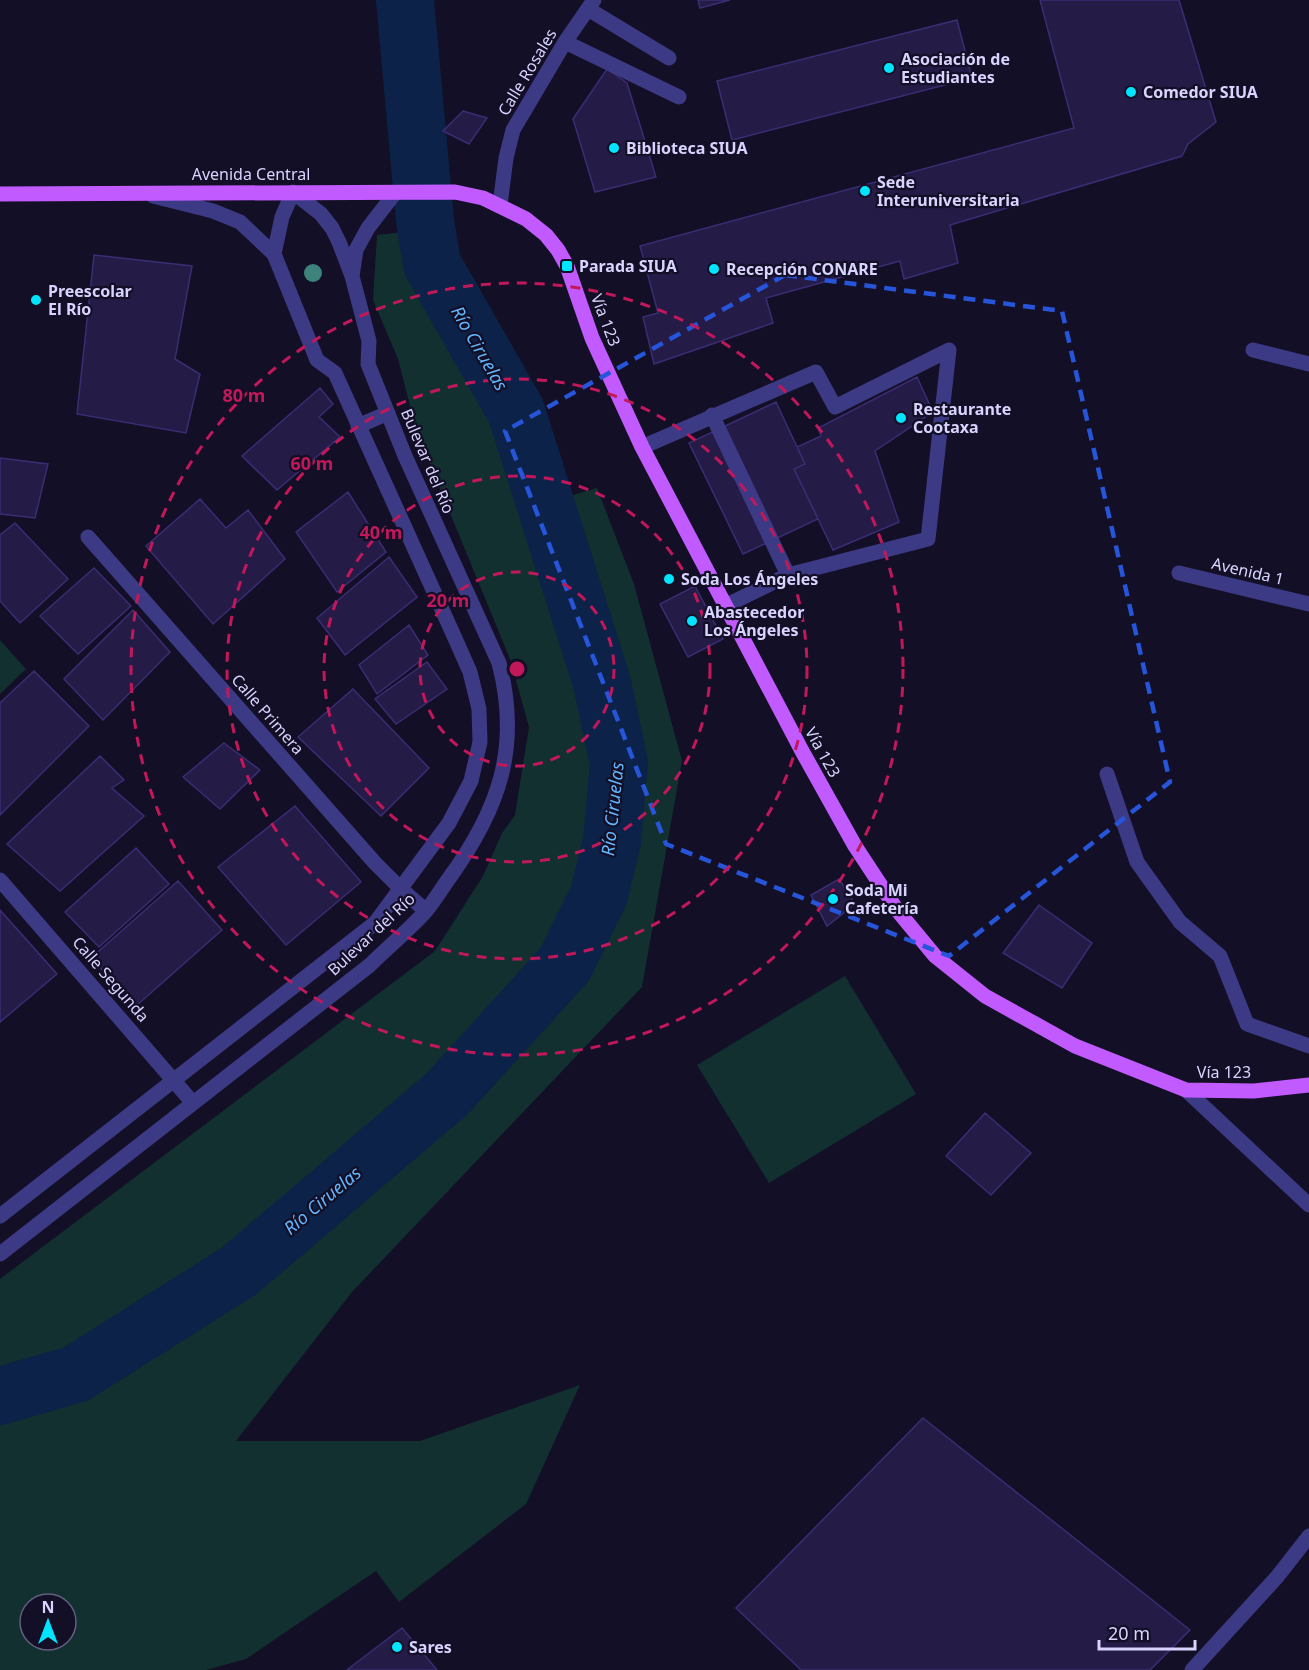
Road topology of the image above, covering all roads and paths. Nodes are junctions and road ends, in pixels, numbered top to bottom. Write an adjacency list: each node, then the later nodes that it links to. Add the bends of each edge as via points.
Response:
1 (591, 4): 2 (street, Calle Rosales); 3 (street)
2 (565, 42): 4 (street); 9 (street, Calle Rosales, via 513,130)
3 (669, 58)
4 (679, 97)
5 (293, 192): 6 (main road, Avenida Central); 7 (main road, Avenida Central); 10 (street, via 282,217); 11 (street, Bulevar del Río, via 333,228)
6 (142, 193): 8 (main road, Avenida Central); 10 (street, Bulevar del Río, via 240,222)
7 (400, 193): 9 (main road, Avenida Central, via 455,192); 11 (street, Bulevar del Río, via 369,228 356,250)
8 (0, 194)
9 (500, 205): 17 (main road, Vía 123, via 526,219 558,250 592,338)
10 (274, 254): 16 (street, Bulevar del Río, via 317,360 335,373)
11 (352, 276): 14 (street, Bulevar del Río, via 369,341 368,364)
12 (1253, 350): 13 (street)
13 (1309, 364)
14 (388, 413): 16 (street); 26 (street, Bulevar del Río, via 499,663 508,712 507,746 494,801 468,851)
15 (712, 416): 17 (street); 20 (street); 20 (street, via 816,372 835,408 949,350 928,539)
16 (358, 426): 25 (street, Bulevar del Río, via 470,672 479,709 480,742 471,781 449,823)
17 (642, 447): 22 (main road, Vía 123)
18 (88, 537): 25 (street, Calle Primera)
19 (1179, 573): 21 (street, Avenida 1)
20 (788, 575): 22 (street)
21 (1309, 604)
22 (725, 606): 30 (main road, Vía 123, via 855,846 897,910 935,956 985,996 1075,1046)
23 (1107, 774): 27 (street, via 1137,862 1180,922 1220,956 1247,1024)
24 (0, 880): 28 (street, Calle Segunda)
25 (401, 889): 26 (street, Calle Primera); 28 (street, Bulevar del Río, via 375,923)
26 (426, 911): 31 (street, Bulevar del Río, via 370,965)
27 (1309, 1046)
28 (174, 1081): 31 (street, Calle Segunda); 33 (street, Bulevar del Río)
29 (1309, 1085): 30 (main road, Vía 123, via 1254,1091)
30 (1185, 1090): 32 (street)
31 (193, 1103): 34 (street, Bulevar del Río)
32 (1309, 1205)
33 (0, 1216)
34 (0, 1254)
35 (1309, 1536): 36 (street)
36 (1192, 1670)

